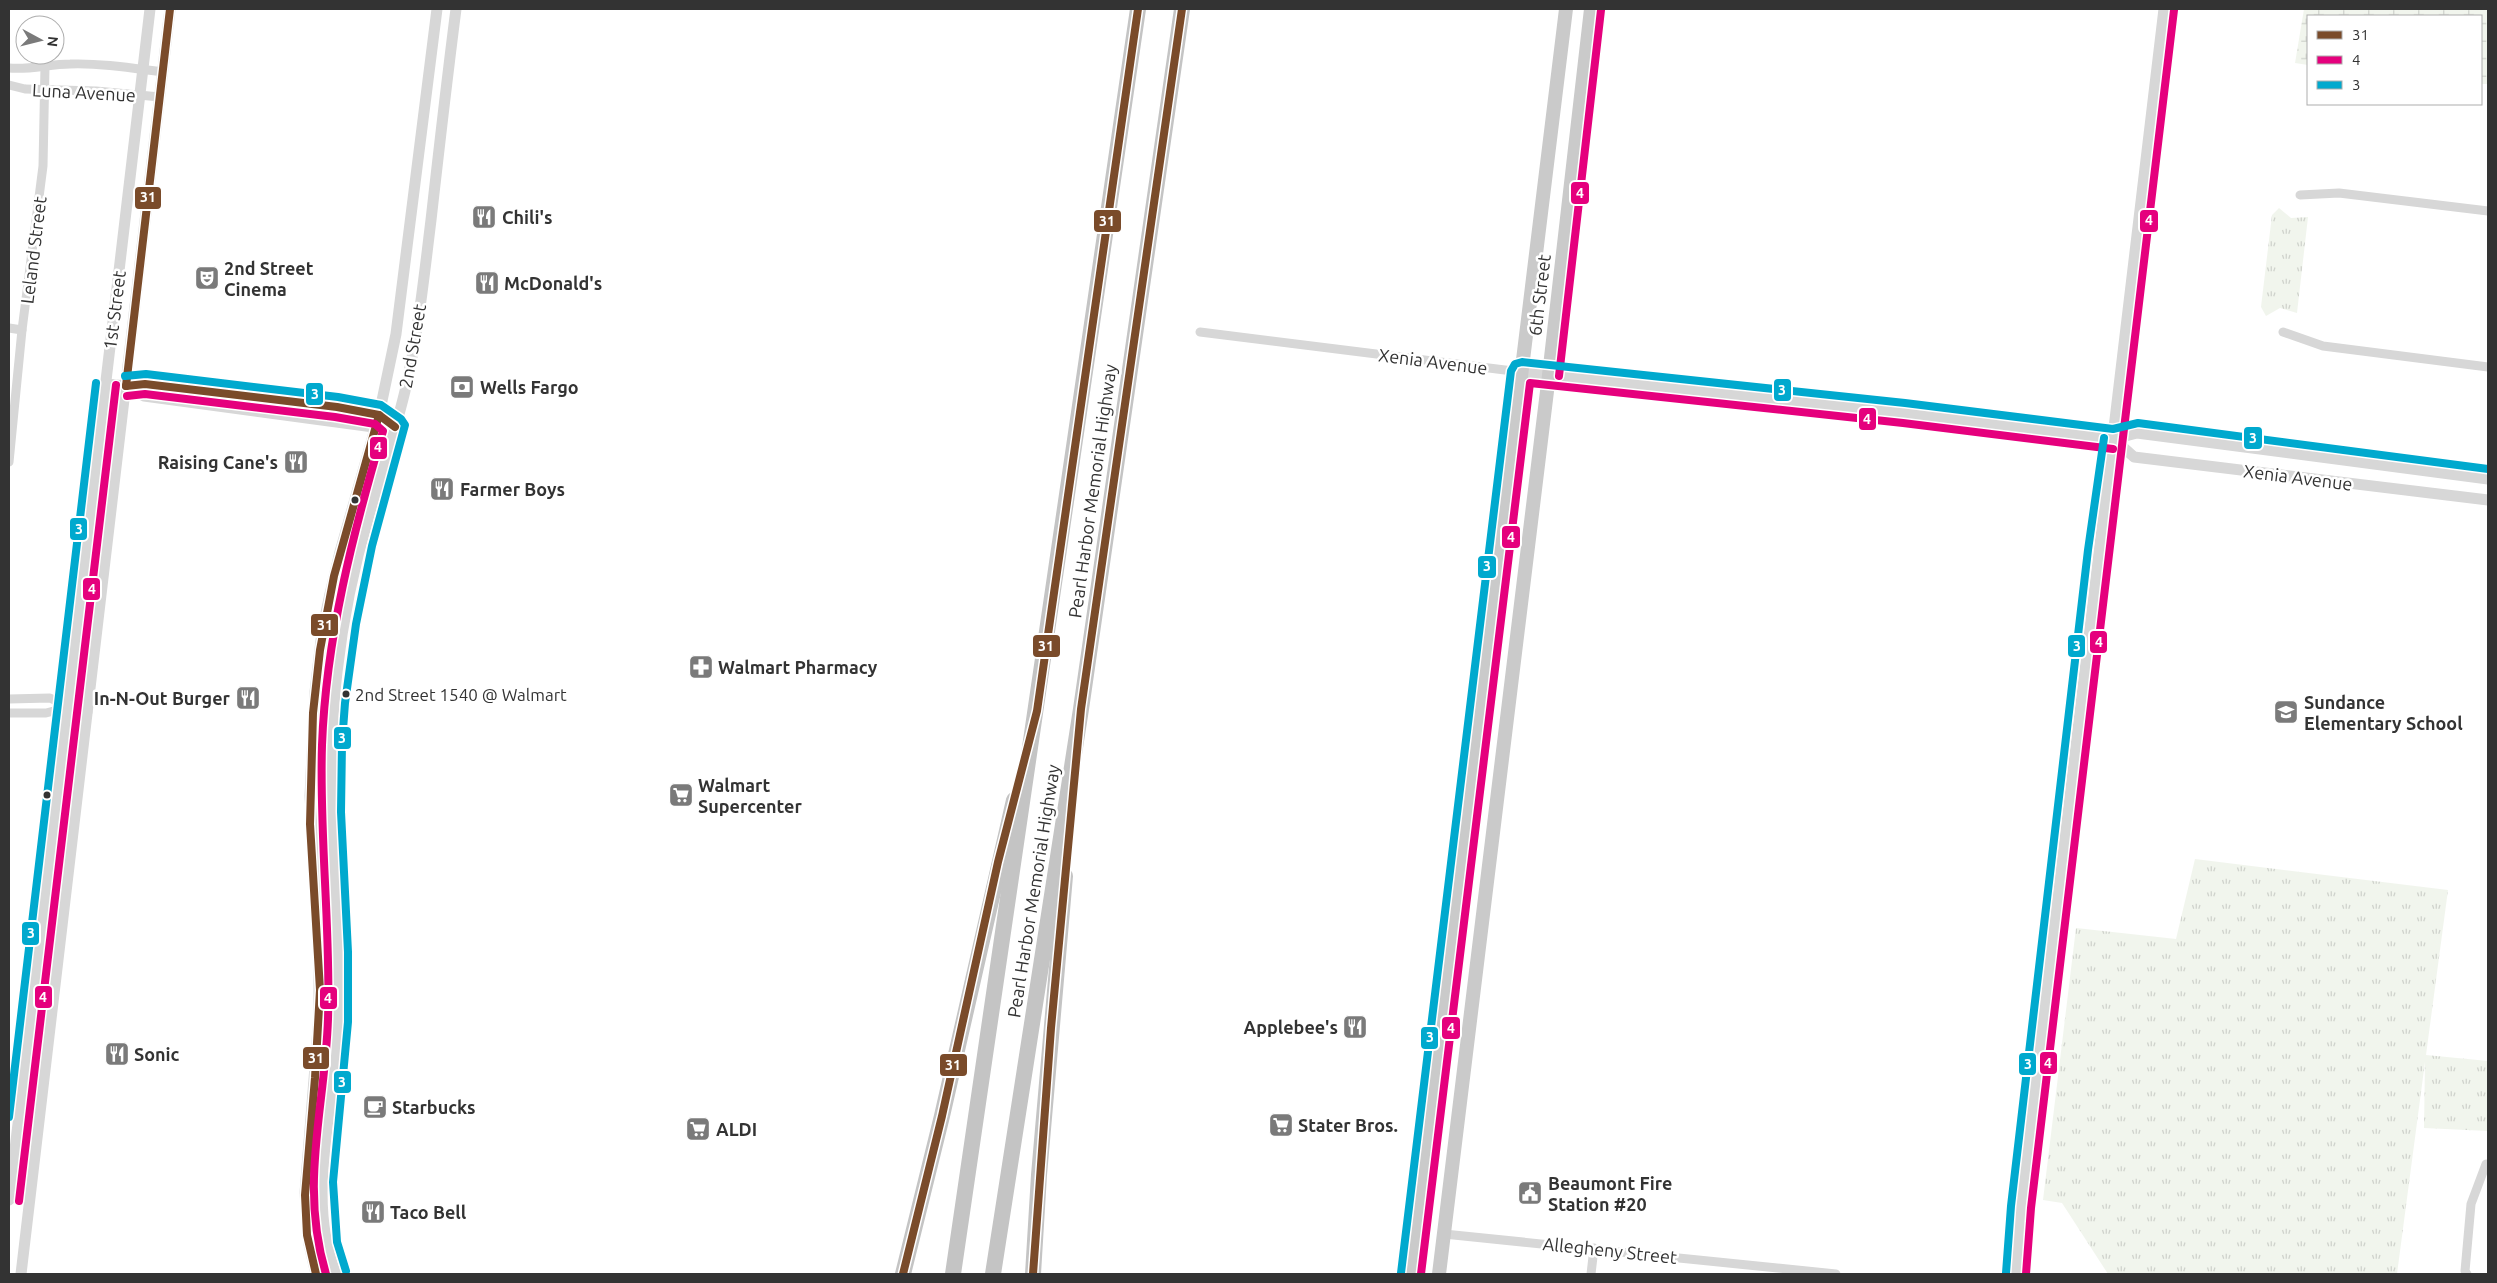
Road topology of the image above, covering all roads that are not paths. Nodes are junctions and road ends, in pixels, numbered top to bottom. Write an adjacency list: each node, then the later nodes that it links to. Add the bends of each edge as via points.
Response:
1 (150, 9): 12 (street, 1st Street)
2 (170, 9): 13 (street, 1st Street)
3 (437, 9): 29 (street, 2nd Street, via 396,334)
4 (456, 9): 30 (street, 2nd Street, via 419,322)
5 (1138, 9): 40 (highway, Pearl Harbor Memorial Highway)
6 (1182, 9): 39 (highway, Pearl Harbor Memorial Highway)
7 (1566, 9): 25 (main road, 6th Street)
8 (1591, 9): 26 (main road, 6th Street)
9 (2164, 9): 32 (street)
10 (45, 66): 11 (street, Luna Avenue); 12 (street, Luna Avenue, via 98,64); 15 (street, Leland Street)
11 (9, 68)
12 (143, 70): 13 (street, Luna Avenue); 16 (street, 1st Street)
13 (163, 72): 17 (street, 1st Street)
14 (9, 85): 15 (street, Luna Avenue)
15 (45, 90): 16 (street, Luna Avenue); 21 (street, Leland Street, via 44,166)
16 (140, 94): 17 (street, Luna Avenue); 27 (street, 1st Street)
17 (160, 97): 28 (street, 1st Street)
18 (2300, 195): 19 (street, via 2339,193)
19 (2488, 211)
20 (9, 328): 21 (street)
21 (22, 330): 33 (street, Leland Street)
22 (1200, 332): 25 (street, Xenia Avenue)
23 (2283, 332): 24 (street, via 2323,346)
24 (2488, 367)
25 (1521, 372): 26 (street, Xenia Avenue); 59 (main road, 6th Street)
26 (1549, 375): 32 (street, Xenia Avenue); 50 (main road, 6th Street)
27 (106, 384): 28 (street); 38 (street, 1st Street)
28 (126, 386): 29 (street, via 145,384); 31 (street, via 144,396); 41 (street, 1st Street)
29 (379, 415): 30 (street); 31 (street, 2nd Street)
30 (395, 427): 31 (street); 43 (street, 2nd Street, via 353,576 337,674)
31 (375, 429): 36 (street, via 340,552)
32 (2114, 439): 34 (street, Xenia Avenue, via 2137,433); 35 (street, Xenia Avenue, via 2134,457); 63 (street, via 2021,1207)
33 (9, 462)
34 (2488, 479)
35 (2488, 500)
36 (322, 632): 43 (street, via 332,636 326,695); 44 (street, via 313,724)
37 (9, 699): 38 (street, via 50,698)
38 (69, 707): 41 (street); 42 (street); 49 (street)
39 (1081, 709): 57 (highway, Pearl Harbor Memorial Highway); 58 (highway, via 1048,1064)
40 (1037, 711): 55 (highway, via 998,862 942,1116); 56 (highway, Pearl Harbor Memorial Highway)
41 (88, 712): 52 (street, 1st Street)
42 (9, 714)
43 (332, 743): 45 (street, 2nd Street, via 331,829)
44 (311, 832): 45 (street, via 320,844 325,926 328,933); 46 (street, via 319,941)
45 (338, 939): 47 (street, 2nd Street, via 338,1020)
46 (319, 1016): 47 (street, via 330,1019 327,1077); 53 (street, via 304,1193 309,1244)
47 (330, 1112): 54 (street, 2nd Street, via 323,1194 326,1235)
48 (2486, 1164): 64 (street, via 2471,1204 2465,1271)
49 (9, 1200)
50 (1444, 1234): 51 (street, Allegheny Street); 60 (main road, 6th Street)
51 (1594, 1248): 61 (street); 62 (street, Allegheny Street)
52 (21, 1274)
53 (316, 1274)
54 (336, 1274)
55 (903, 1274)
56 (953, 1274)
57 (994, 1274)
58 (1033, 1274)
59 (1411, 1274)
60 (1439, 1274)
61 (1591, 1274)
62 (1836, 1274)
63 (2016, 1274)
64 (2468, 1274)

